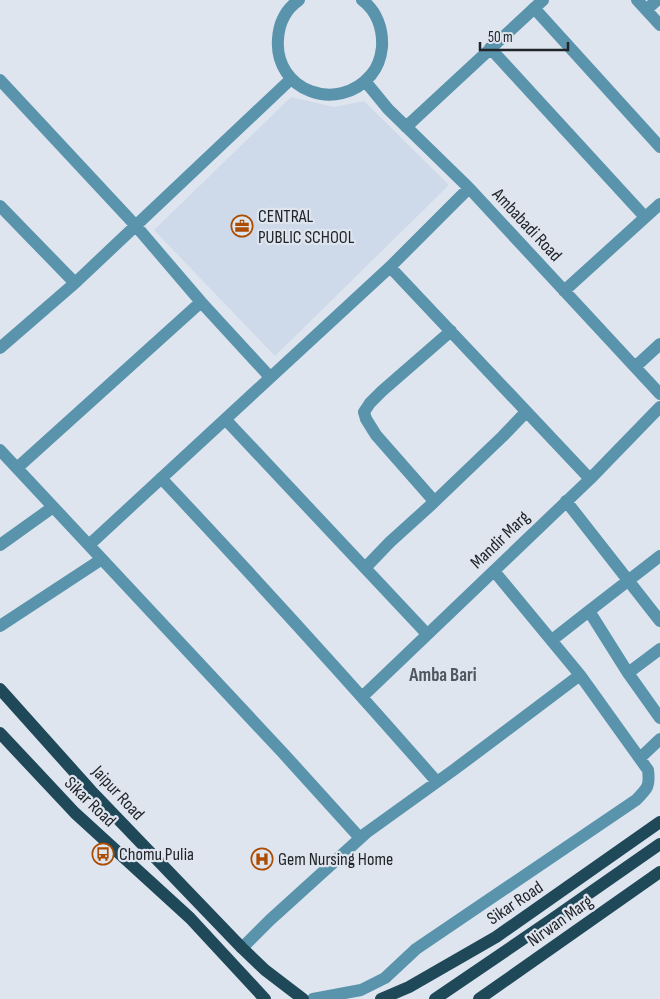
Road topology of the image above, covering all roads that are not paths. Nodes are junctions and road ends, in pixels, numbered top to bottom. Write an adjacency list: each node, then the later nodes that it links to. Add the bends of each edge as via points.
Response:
1 (637, 0): 6 (street)
2 (657, 0): 6 (street)
3 (295, 1): 9 (street, via 278,30 277,47)
4 (370, 2): 11 (street, via 383,36 382,54)
5 (538, 4): 8 (street); 13 (street)
6 (646, 10): 7 (street)
7 (660, 25)
8 (490, 48): 12 (street); 17 (street)
9 (291, 79): 11 (street, via 306,90 323,95 353,90); 18 (street)
10 (0, 80): 18 (street)
11 (365, 81): 12 (street, Ambabadi Road)
12 (406, 127): 14 (street, Ambabadi Road)
13 (660, 147)
14 (469, 188): 19 (street); 21 (street, Ambabadi Road)
15 (660, 204): 17 (street)
16 (0, 206): 20 (street)
17 (645, 217): 21 (street)
18 (136, 226): 20 (street); 22 (street)
19 (390, 267): 23 (street); 27 (street)
20 (75, 283): 25 (street)
21 (564, 291): 26 (street, Ambabadi Road)
22 (201, 302): 27 (street); 33 (street)
23 (451, 331): 29 (street); 36 (street, via 382,391 364,412 376,435)
24 (660, 344): 26 (street)
25 (0, 348)
26 (635, 367): 28 (street, Ambabadi Road)
27 (270, 377): 31 (street)
28 (660, 394)
29 (526, 412): 35 (street); 36 (street)
30 (658, 414): 35 (street, Mandir Marg)
31 (226, 420): 34 (street); 43 (street)
32 (0, 450): 33 (street)
33 (17, 468): 38 (street)
34 (162, 478): 40 (street); 55 (street)
35 (590, 479): 37 (street, Mandir Marg)
36 (434, 501): 43 (street)
37 (566, 502): 44 (street, Mandir Marg); 45 (street)
38 (54, 507): 39 (street); 40 (street)
39 (0, 545)
40 (89, 545): 42 (street)
41 (660, 556): 45 (street)
42 (102, 558): 48 (street); 62 (street)
43 (365, 568): 49 (street)
44 (494, 571): 49 (street, Mandir Marg); 50 (street)
45 (628, 581): 46 (street); 47 (street)
46 (589, 611): 50 (street); 52 (street)
47 (660, 621)
48 (0, 626)
49 (427, 634): 55 (street, Mandir Marg)
50 (552, 640): 53 (street)
51 (660, 649): 52 (street)
52 (628, 673): 56 (street)
53 (580, 675): 59 (street); 60 (street)
54 (0, 689): 65 (main road, Jaipur Road, via 94,794)
55 (362, 696): 60 (street)
56 (660, 718)
57 (0, 733): 66 (main road, Sikar Road, via 75,813 190,918)
58 (660, 739): 59 (street)
59 (640, 758): 68 (street, via 648,770 649,782 636,800 416,949 385,978 361,990)
60 (437, 782): 62 (street)
61 (660, 822): 69 (main road, Sikar Road, via 496,937 409,987)
62 (360, 838): 65 (street)
63 (660, 844): 70 (main road)
64 (660, 872): 71 (main road, Nirwan Marg)
65 (242, 948): 67 (main road, Jaipur Road)
66 (265, 999)
67 (303, 999)
68 (313, 999)
69 (381, 999)
70 (435, 999)
71 (479, 999)

